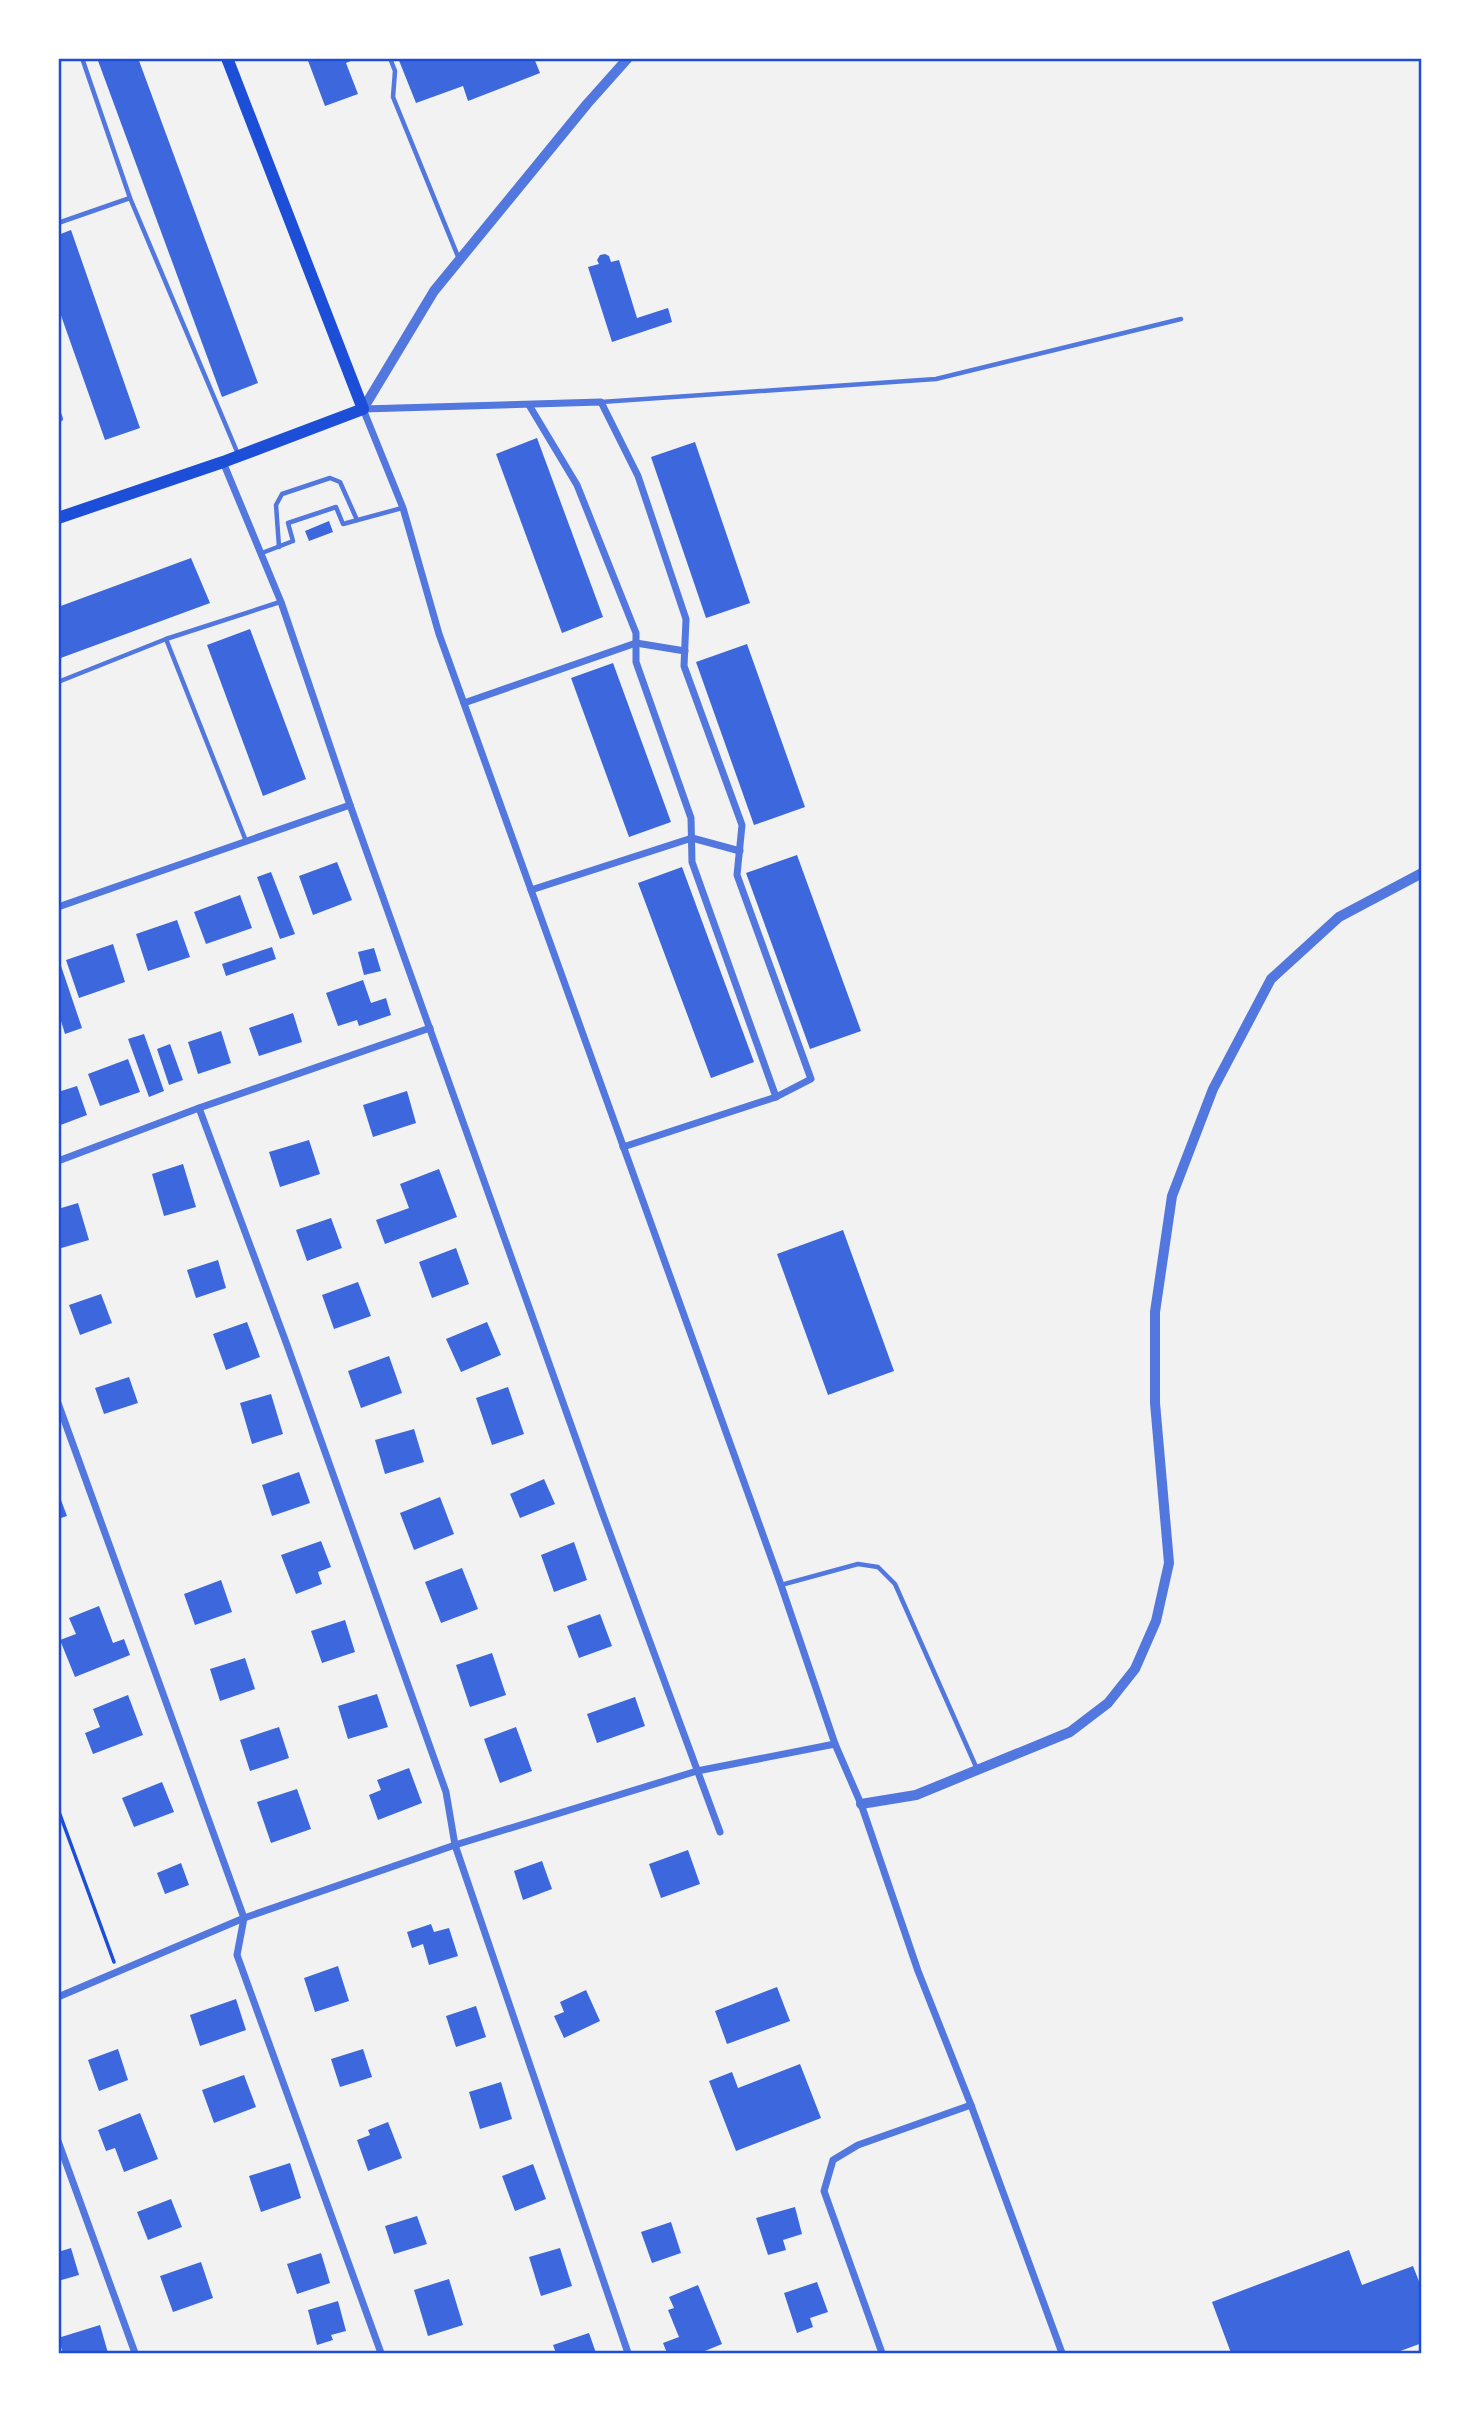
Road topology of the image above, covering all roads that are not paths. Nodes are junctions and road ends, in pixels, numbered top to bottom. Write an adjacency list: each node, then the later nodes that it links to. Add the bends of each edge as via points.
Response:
1 (82, 58): 5 (lane)
2 (227, 58): 11 (main road)
3 (390, 58): 7 (lane, via 395,71 393,97)
4 (628, 58): 7 (street)
5 (130, 198): 6 (lane); 14 (lane)
6 (58, 223)
7 (459, 260): 11 (street, via 433,291)
8 (1181, 319): 9 (lane, via 936,379)
9 (601, 402): 10 (street); 24 (street, via 638,476 686,619)
10 (529, 405): 11 (street); 23 (street, via 577,485)
11 (363, 408): 14 (main road); 16 (street)
12 (58, 411): 13 (lane)
13 (58, 421)
14 (238, 455): 15 (main road)
15 (223, 462): 17 (main road); 20 (street)
16 (403, 508): 18 (lane); 26 (street)
17 (58, 518)
18 (357, 520): 19 (lane, via 343,524 336,507 288,523 293,541); 19 (lane, via 340,482 330,478 282,494 276,505)
19 (279, 547): 20 (lane)
20 (262, 552): 21 (street)
21 (281, 602): 22 (lane); 27 (street)
22 (166, 639): 25 (lane); 29 (lane)
23 (636, 643): 24 (street); 26 (street); 28 (street, via 636,662 691,818)
24 (685, 651): 30 (street, via 684,666 742,825)
25 (58, 682)
26 (464, 703): 32 (street)
27 (350, 806): 29 (street); 34 (street)
28 (692, 838): 30 (street); 32 (street); 35 (street, via 692,862)
29 (246, 841): 33 (street)
30 (740, 851): 35 (street, via 737,875 811,1079)
31 (1422, 873): 42 (street, via 1339,916 1271,979 1213,1089 1172,1196 1155,1312 1155,1403 1169,1563 1156,1620 1135,1669 1108,1703 1070,1732)
32 (531, 890): 37 (street)
33 (58, 907)
34 (430, 1028): 36 (street); 43 (street)
35 (776, 1097): 37 (street)
36 (199, 1108): 38 (street); 46 (street, via 442,1779)
37 (623, 1147): 40 (street)
38 (58, 1161)
39 (58, 1403): 47 (street)
40 (781, 1585): 41 (street); 42 (lane, via 858,1564 878,1567 895,1584)
41 (835, 1744): 43 (street); 44 (street)
42 (978, 1770): 44 (street, via 916,1795)
43 (697, 1772): 45 (street); 46 (street)
44 (861, 1804): 49 (street, via 918,1971)
45 (720, 1832)
46 (455, 1845): 47 (street); 53 (street)
47 (244, 1917): 48 (street); 52 (street, via 237,1955)
48 (58, 1997)
49 (971, 2105): 54 (street, via 858,2145 833,2160 824,2191); 55 (street)
50 (58, 2141): 51 (street)
51 (135, 2353)
52 (381, 2353)
53 (628, 2353)
54 (882, 2353)
55 (1062, 2353)

